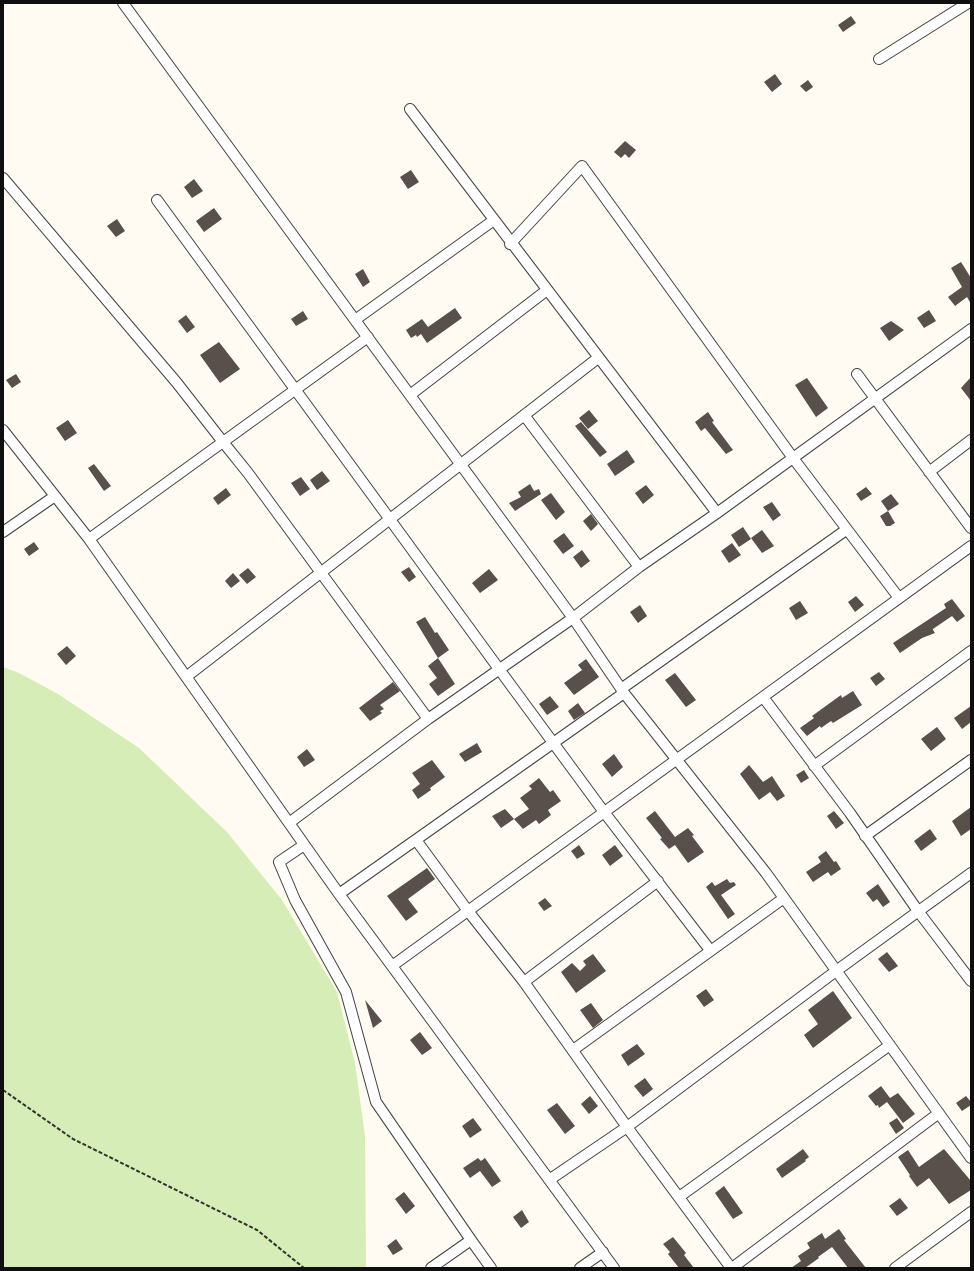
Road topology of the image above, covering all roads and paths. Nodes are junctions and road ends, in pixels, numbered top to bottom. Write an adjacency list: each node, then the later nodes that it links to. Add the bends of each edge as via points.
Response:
1 (123, 3): 10 (street)
2 (968, 3): 3 (street)
3 (879, 59)
4 (410, 109): 7 (street)
5 (3, 178): 21 (street, via 177,383)
6 (157, 200): 15 (street)
7 (494, 220): 8 (street); 10 (street)
8 (510, 243): 9 (street); 22 (street, via 582,166)
9 (547, 290): 13 (street); 16 (street)
10 (355, 320): 12 (street)
11 (971, 328): 17 (street)
12 (368, 337): 15 (street); 16 (street)
13 (598, 358): 18 (street); 26 (street)
14 (857, 374): 17 (street)
15 (295, 390): 21 (street); 27 (street)
16 (410, 395): 23 (street)
17 (875, 398): 22 (street); 24 (street)
18 (524, 415): 23 (street); 33 (street)
19 (3, 430): 25 (street)
20 (971, 440): 24 (street)
21 (223, 442): 31 (street); 34 (street)
22 (793, 458): 26 (street); 29 (street)
23 (461, 464): 27 (street); 36 (street)
24 (929, 472): 28 (street)
25 (55, 496): 30 (street); 31 (street)
26 (717, 513): 33 (street)
27 (389, 519): 34 (street); 38 (street)
28 (971, 528)
29 (846, 530): 35 (street); 40 (street)
30 (3, 532)
31 (88, 539): 39 (street)
32 (971, 546): 35 (street)
33 (639, 567): 36 (street)
34 (320, 573): 39 (street); 42 (street)
35 (899, 598): 41 (street)
36 (573, 618): 38 (street); 40 (street)
37 (971, 651): 46 (street)
38 (499, 669): 42 (street); 43 (street)
39 (186, 677): 48 (street)
40 (623, 691): 43 (street); 44 (street)
41 (763, 697): 44 (street); 46 (street)
42 (428, 719): 48 (street)
43 (554, 743): 47 (street); 50 (street)
44 (676, 760): 47 (street); 55 (street)
45 (971, 760): 49 (street)
46 (814, 766): 49 (street)
47 (604, 812): 53 (street); 56 (street)
48 (289, 823): 51 (street)
49 (865, 836): 57 (street)
50 (416, 840): 54 (street); 56 (street)
51 (304, 844): 54 (street); 72 (street, via 279,862 295,900 346,992 376,1102)
52 (971, 873): 57 (street)
53 (658, 881): 58 (street); 61 (street)
54 (339, 894): 59 (street)
55 (784, 898): 58 (street); 60 (street)
56 (468, 911): 59 (street); 61 (street)
57 (918, 911): 60 (street); 62 (street)
58 (710, 950): 64 (street)
59 (392, 966): 69 (street)
60 (836, 971): 63 (street); 67 (street)
61 (524, 982): 64 (street)
62 (971, 982)
63 (890, 1045): 66 (street); 70 (street)
64 (572, 1050): 67 (street)
65 (3, 1090): 74 (path, via 73,1139 257,1230)
66 (939, 1112): 68 (street); 79 (street)
67 (627, 1127): 69 (street); 70 (street)
68 (971, 1158)
69 (549, 1180): 73 (street)
70 (679, 1198): 79 (street)
71 (971, 1212): 80 (street)
72 (470, 1240): 75 (street); 76 (street)
73 (603, 1252): 77 (street); 78 (street)
74 (304, 1268)
75 (432, 1268)
76 (491, 1268)
77 (580, 1268)
78 (614, 1268)
79 (732, 1268)
80 (895, 1268)

